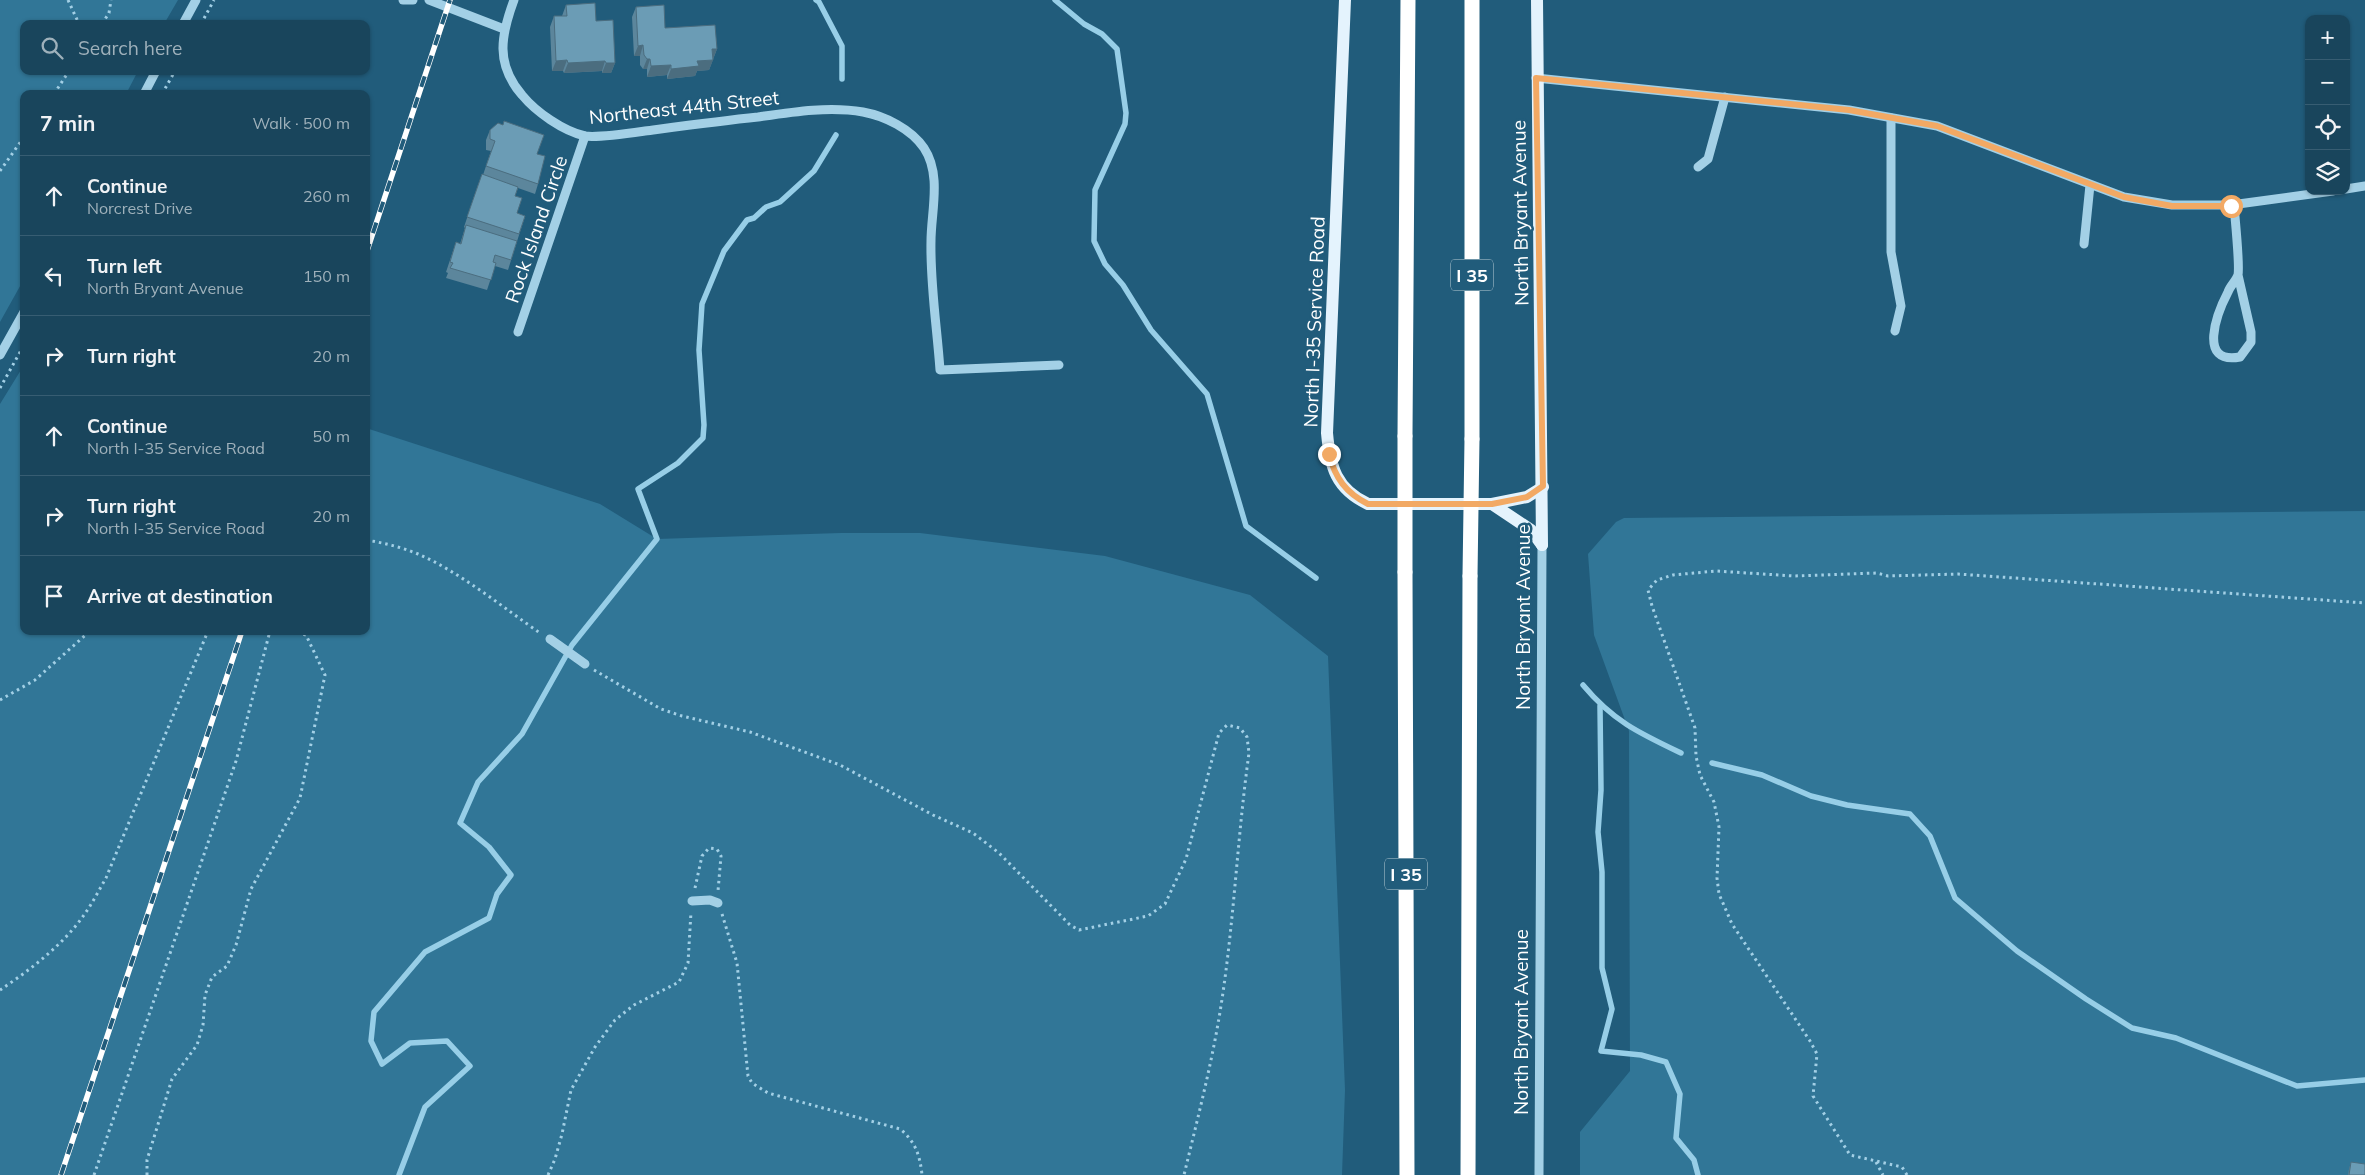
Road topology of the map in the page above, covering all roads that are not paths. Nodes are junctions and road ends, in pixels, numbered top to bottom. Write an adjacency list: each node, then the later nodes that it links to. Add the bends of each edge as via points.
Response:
1 (196, 0): 10 (street)
2 (403, 0): 3 (street)
3 (413, 0)
4 (430, 0): 11 (street)
5 (514, 0): 11 (street, Northeast 44th Street)
6 (1344, 0): 32 (main road, North I-35 Service Road, via 1327,433 1332,467 1344,488 1368,504)
7 (1408, 0): 38 (highway, I 35, bridge, via 1405,436)
8 (1472, 0): 39 (highway, I 35, bridge)
9 (1537, 0): 13 (main road, North Bryant Avenue)
10 (185, 20)
11 (504, 28): 17 (street, Northeast 44th Street, via 502,51 512,84 533,108)
12 (154, 75): 14 (street)
13 (1536, 78): 15 (street); 31 (main road, North Bryant Avenue)
14 (146, 90)
15 (1725, 97): 16 (street, via 1849,110); 18 (street, via 1708,160)
16 (1891, 118): 19 (street, via 1937,126); 27 (street, via 1891,252 1902,306)
17 (585, 136): 28 (street, Rock Island Circle); 30 (street, Northeast 44th Street, via 822,110 865,112 891,121 924,149 932,171 934,201 930,241 940,370)
18 (1698, 167)
19 (2090, 185): 23 (street, via 2124,197 2172,206); 24 (street)
20 (2365, 186): 21 (street)
21 (2350, 188)
22 (2305, 195): 23 (street)
23 (2234, 205): 25 (street)
24 (2084, 244)
25 (2238, 275): 25 (street, via 2228,291 2212,338 2215,349 2232,359 2240,357 2251,342)
26 (20, 319): 29 (street)
27 (1895, 331)
28 (518, 332)
29 (0, 355)
30 (1059, 364)
31 (1543, 486): 32 (main road, North I-35 Service Road, via 1527,497); 33 (main road, North Bryant Avenue)
32 (1492, 504): 33 (main road, via 1531,530)
33 (1542, 545): 40 (street, North Bryant Avenue)
34 (550, 639): 35 (street)
35 (585, 664)
36 (692, 901): 37 (street)
37 (718, 903)
38 (1407, 1175)
39 (1468, 1175)
40 (1539, 1175)

